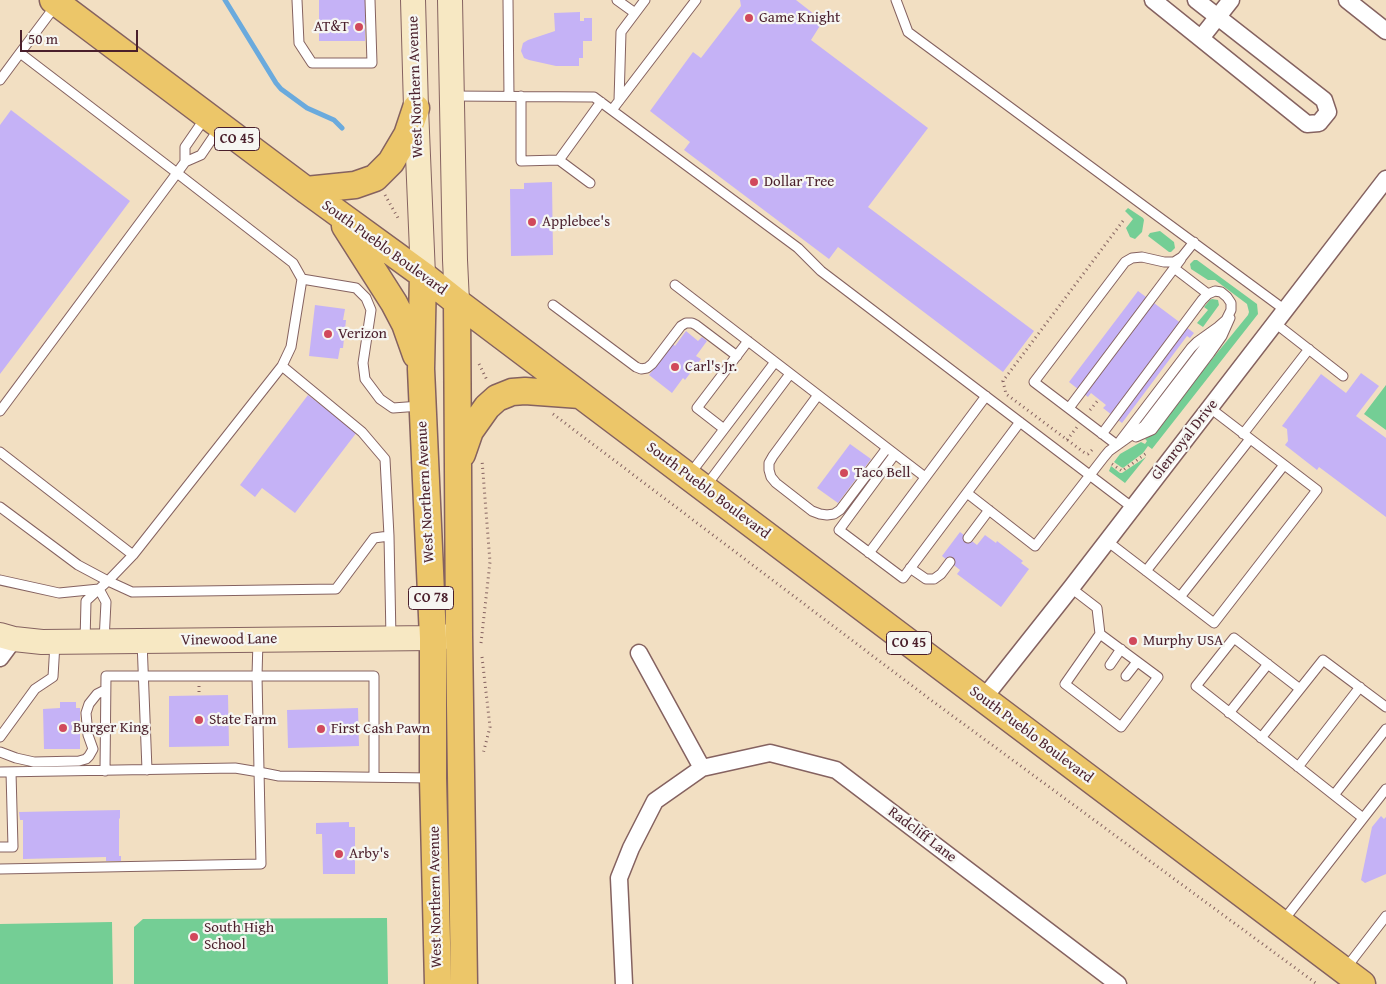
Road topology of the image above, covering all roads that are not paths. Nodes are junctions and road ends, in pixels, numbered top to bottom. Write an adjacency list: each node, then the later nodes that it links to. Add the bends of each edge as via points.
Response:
1 (297, 0): 2 (lane, via 299,42 312,63 372,63)
2 (370, 0)
3 (413, 0): 26 (main road, West Northern Avenue / CO 78)
4 (450, 0): 21 (main road, West Northern Avenue / CO 78)
5 (508, 0): 22 (lane)
6 (617, 0): 15 (lane)
7 (645, 0): 15 (lane)
8 (696, 0): 24 (lane)
9 (896, 0): 36 (lane, via 908,32)
10 (1153, 0): 18 (street)
11 (1196, 0): 16 (street)
12 (1231, 0): 16 (street)
13 (1347, 0): 17 (street)
14 (55, 2): 19 (lane); 28 (main road, South Pueblo Boulevard / CO 45)
15 (635, 13): 24 (lane, via 621,32)
16 (1218, 17): 18 (street); 18 (street, via 1324,100 1328,112 1320,123 1307,124)
17 (1386, 31)
18 (1200, 38)
19 (20, 53): 20 (lane); 31 (lane)
20 (0, 80)
21 (451, 96): 22 (lane); 43 (main road, West Northern Avenue / CO 78)
22 (509, 96): 23 (lane)
23 (521, 96): 25 (lane, via 594,97); 29 (lane, via 520,160)
24 (619, 101): 27 (lane)
25 (601, 102): 27 (lane); 29 (lane)
26 (416, 108): 34 (main road, via 407,135 391,162 375,178 355,185); 39 (main road, West Northern Avenue / CO 78)
27 (612, 110): 58 (lane, via 798,248 822,271)
28 (214, 121): 30 (lane, via 201,155); 30 (lane, via 185,147); 34 (main road, South Pueblo Boulevard / CO 45)
29 (559, 160): 33 (lane)
30 (185, 162): 31 (lane)
31 (177, 173): 40 (lane, via 293,263); 62 (lane)
32 (1386, 180): 46 (street, Glenroyal Drive)
33 (590, 183)
34 (306, 190): 35 (main road, South Pueblo Boulevard / CO 45)
35 (339, 214): 39 (main road, South Pueblo Boulevard / CO 45); 53 (main road, via 394,303)
36 (1194, 242): 37 (lane); 46 (lane)
37 (1182, 257): 38 (lane); 60 (lane, via 1174,262 1142,257 1125,262 1034,382)
38 (1174, 268): 42 (lane); 60 (lane)
39 (423, 275): 43 (main road, South Pueblo Boulevard / CO 45); 53 (main road, West Northern Avenue / CO 78)
40 (302, 279): 52 (lane, via 291,347); 59 (lane, via 356,288 366,298 371,310 363,363 365,380 380,399 393,408)
41 (675, 285): 48 (lane)
42 (1208, 294): 45 (lane, via 1221,292 1231,303); 65 (lane)
43 (457, 302): 56 (main road, South Pueblo Boulevard / CO 45); 71 (main road, West Northern Avenue / CO 78)
44 (553, 305): 50 (lane, via 642,369 652,364 686,323 696,325)
45 (1231, 310): 67 (lane, via 1226,320 1191,348); 67 (lane, via 1222,336 1152,430)
46 (1285, 310): 47 (street, Glenroyal Drive)
47 (1275, 323): 49 (lane); 61 (street, Glenroyal Drive)
48 (748, 341): 50 (lane); 51 (lane)
49 (1309, 349): 55 (lane); 66 (lane)
50 (736, 356): 64 (lane, via 697,408)
51 (774, 362): 54 (lane); 64 (lane)
52 (282, 366): 80 (lane, via 362,432 385,459); 84 (lane)
53 (421, 368): 59 (main road, West Northern Avenue / CO 78)
54 (790, 374): 57 (lane); 75 (lane)
55 (1343, 376)
56 (580, 395): 71 (main road, via 525,391 497,398 470,431); 75 (main road, South Pueblo Boulevard / CO 45)
57 (818, 396): 68 (lane); 68 (lane, via 773,456 769,470 776,484 812,511 834,514)
58 (986, 396): 63 (lane); 74 (lane)
59 (422, 406): 96 (main road, West Northern Avenue / CO 78)
60 (1069, 408): 65 (lane)
61 (1210, 408): 66 (lane); 78 (street, Glenroyal Drive)
62 (0, 411)
63 (1020, 422): 73 (lane); 76 (lane)
64 (724, 429): 75 (lane)
65 (1102, 434): 67 (lane)
66 (1247, 436): 72 (lane); 87 (lane)
67 (1117, 445): 73 (lane)
68 (887, 448): 70 (lane)
69 (0, 452): 84 (lane)
70 (895, 454): 74 (lane); 83 (lane, via 838,530)
71 (470, 462): 94 (main road, West Northern Avenue / CO 78)
72 (1284, 464): 92 (lane); 92 (lane, via 1317,490 1214,623)
73 (1090, 475): 78 (lane); 79 (lane, via 1035,546)
74 (925, 478): 83 (lane)
75 (696, 482): 113 (main road, South Pueblo Boulevard / CO 45)
76 (966, 493): 79 (lane); 86 (lane)
77 (0, 507): 89 (lane, via 78,565)
78 (1133, 508): 82 (street, Glenroyal Drive)
79 (989, 510): 81 (lane)
80 (389, 536): 89 (lane, via 374,538 336,589 132,592); 95 (lane)
81 (968, 538)
82 (1107, 541): 87 (lane); 90 (street, Glenroyal Drive)
83 (869, 553): 86 (lane, via 903,578)
84 (133, 555): 89 (lane)
85 (950, 562): 86 (lane, via 934,579 926,579)
86 (910, 568)
87 (1146, 571): 92 (lane)
88 (0, 580): 91 (lane, via 59,593)
89 (108, 582): 91 (lane)
90 (1071, 588): 93 (lane, via 1097,608); 113 (street, Glenroyal Drive)
91 (99, 589): 100 (lane, via 106,602); 100 (lane, via 86,601)
92 (1180, 597)
93 (1100, 634): 102 (lane); 116 (lane, via 1065,684 1088,695)
94 (459, 635): 96 (main road, Vinewood Lane); 140 (main road, West Northern Avenue / CO 78)
95 (391, 638): 96 (main road, Vinewood Lane); 97 (main road, Vinewood Lane)
96 (433, 638): 130 (main road, West Northern Avenue / CO 78)
97 (258, 639): 98 (main road, Vinewood Lane); 108 (lane)
98 (142, 641): 100 (main road, Vinewood Lane); 107 (lane)
99 (55, 642): 100 (main road, Vinewood Lane); 101 (main road, Vinewood Lane); 119 (lane, via 54,676 35,689)
100 (95, 642)
101 (5, 644)
102 (1121, 649): 104 (lane); 105 (lane)
103 (639, 653): 123 (street)
104 (1137, 662): 109 (lane); 116 (lane, via 1158,677 1121,726)
105 (1110, 664)
106 (1268, 664): 111 (lane); 117 (lane); 117 (lane, via 1234,638 1229,644 1196,686)
107 (142, 676): 108 (lane); 112 (lane, via 106,676); 124 (lane)
108 (257, 676): 128 (lane); 129 (lane, via 374,676)
109 (1126, 676)
110 (1360, 687): 111 (lane, via 1323,660); 115 (lane); 122 (lane)
111 (1300, 689): 120 (lane)
112 (105, 690): 121 (lane, via 97,694 86,713 92,749 86,759 34,762); 125 (lane)
113 (983, 699): 137 (main road, South Pueblo Boulevard / CO 45)
114 (1107, 703): 116 (lane)
115 (1386, 707)
116 (1101, 711)
117 (1229, 713): 120 (lane)
118 (1386, 729): 132 (lane)
119 (0, 737)
120 (1261, 738): 122 (lane)
121 (0, 752)
122 (1298, 767): 132 (lane)
123 (702, 768): 141 (street, Radcliff Lane, via 655,801 619,878); 142 (street, Radcliff Lane, via 770,753 836,770)
124 (147, 770): 125 (lane); 128 (lane, via 235,768)
125 (105, 771): 127 (lane)
126 (0, 772): 127 (lane)
127 (11, 772): 134 (lane, via 13,847)
128 (259, 772): 129 (lane, via 278,776); 135 (lane, via 261,864)
129 (374, 777): 130 (lane)
130 (434, 778): 139 (main road, West Northern Avenue / CO 78)
131 (1386, 789): 133 (lane)
132 (1334, 795): 133 (lane)
133 (1363, 818): 137 (lane)
134 (0, 847)
135 (0, 869)
136 (1386, 916): 138 (lane)
137 (1281, 924): 138 (main road, South Pueblo Boulevard / CO 45)
138 (1353, 977)
139 (438, 984)
140 (464, 984)
141 (624, 984)
142 (1118, 984)

